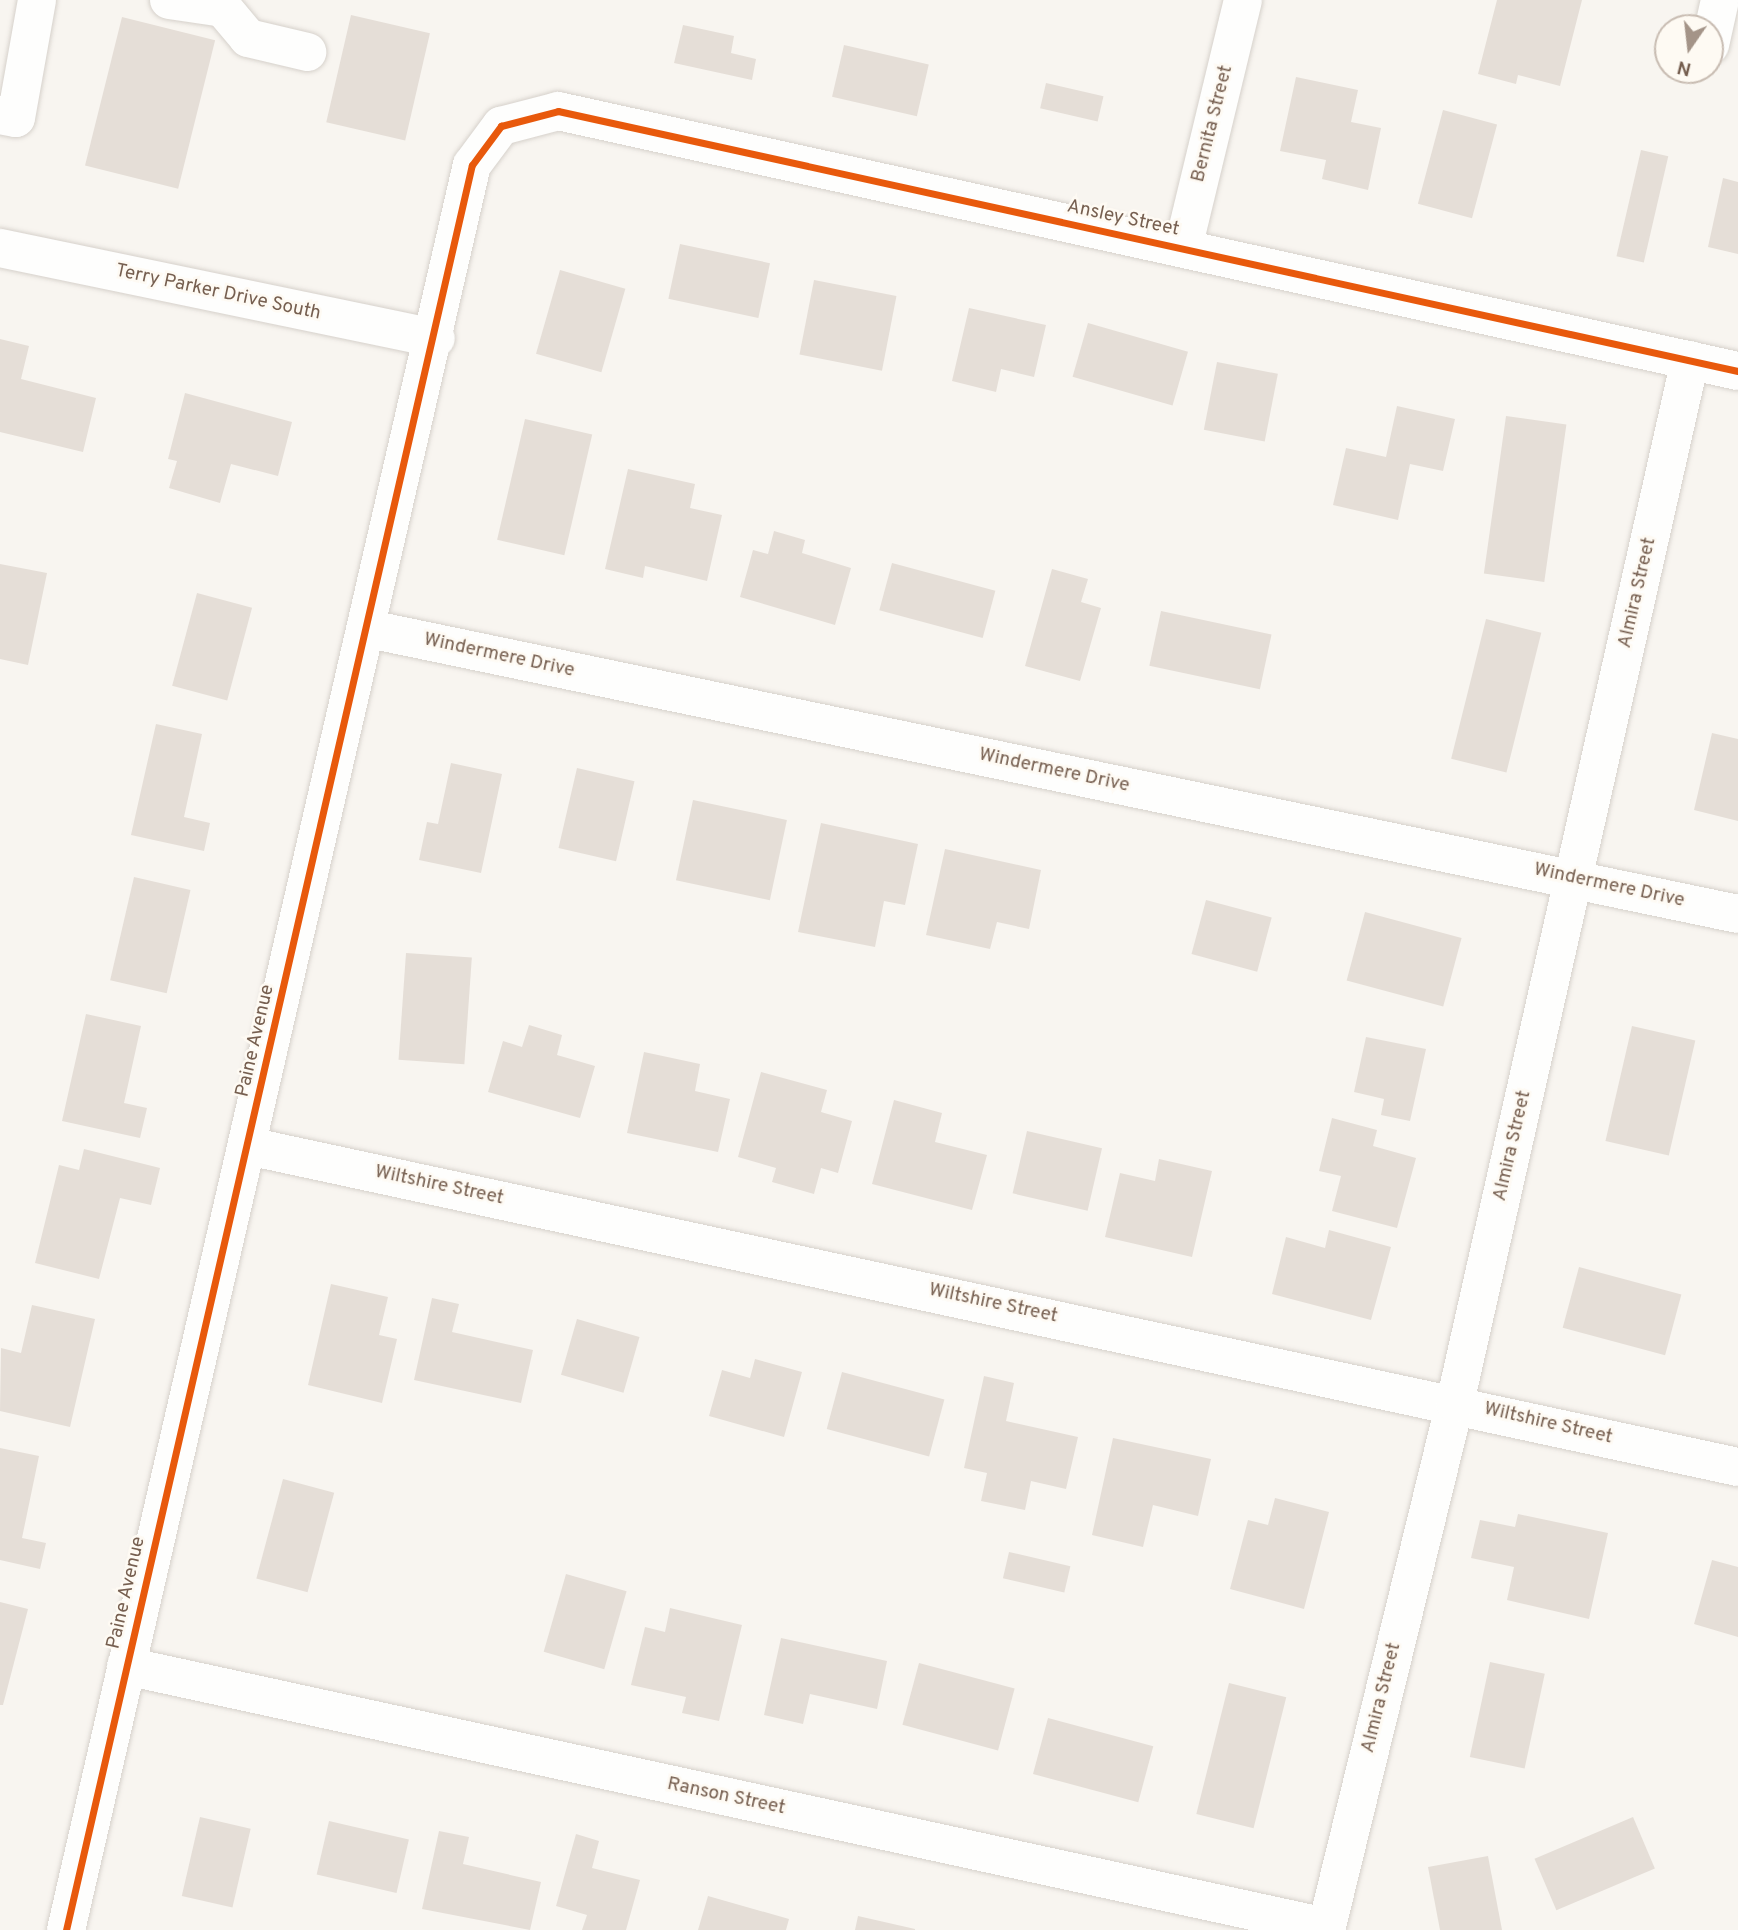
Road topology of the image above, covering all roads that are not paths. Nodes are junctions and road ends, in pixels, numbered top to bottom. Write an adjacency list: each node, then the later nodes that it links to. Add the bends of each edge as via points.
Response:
1 (37, 0): 5 (street, via 16,118)
2 (169, 0): 4 (street, via 223,8 248,38)
3 (1243, 0): 8 (street, Bernita Street)
4 (307, 52)
5 (0, 115)
6 (501, 126): 8 (street, Ansley Street, via 558,111); 9 (street, Paine Avenue, via 472,165)
7 (0, 248): 9 (street, Terry Parker Drive South)
8 (1183, 248): 10 (street, Ansley Street)
9 (436, 338): 12 (street, Paine Avenue)
10 (1690, 360): 11 (street, Ansley Street); 13 (street, Almira Street)
11 (1738, 371)
12 (369, 629): 13 (street, Windermere Drive); 15 (street, Paine Avenue)
13 (1575, 878): 14 (street, Windermere Drive); 16 (street, Almira Street)
14 (1738, 914)
15 (248, 1146): 16 (street, Wiltshire Street); 18 (street, Paine Avenue)
16 (1455, 1402): 17 (street, Wiltshire Street); 19 (street, Almira Street)
17 (1738, 1467)
18 (126, 1666): 19 (street, Ranson Street); 20 (street, Paine Avenue)
19 (1326, 1928)
20 (66, 1930)

